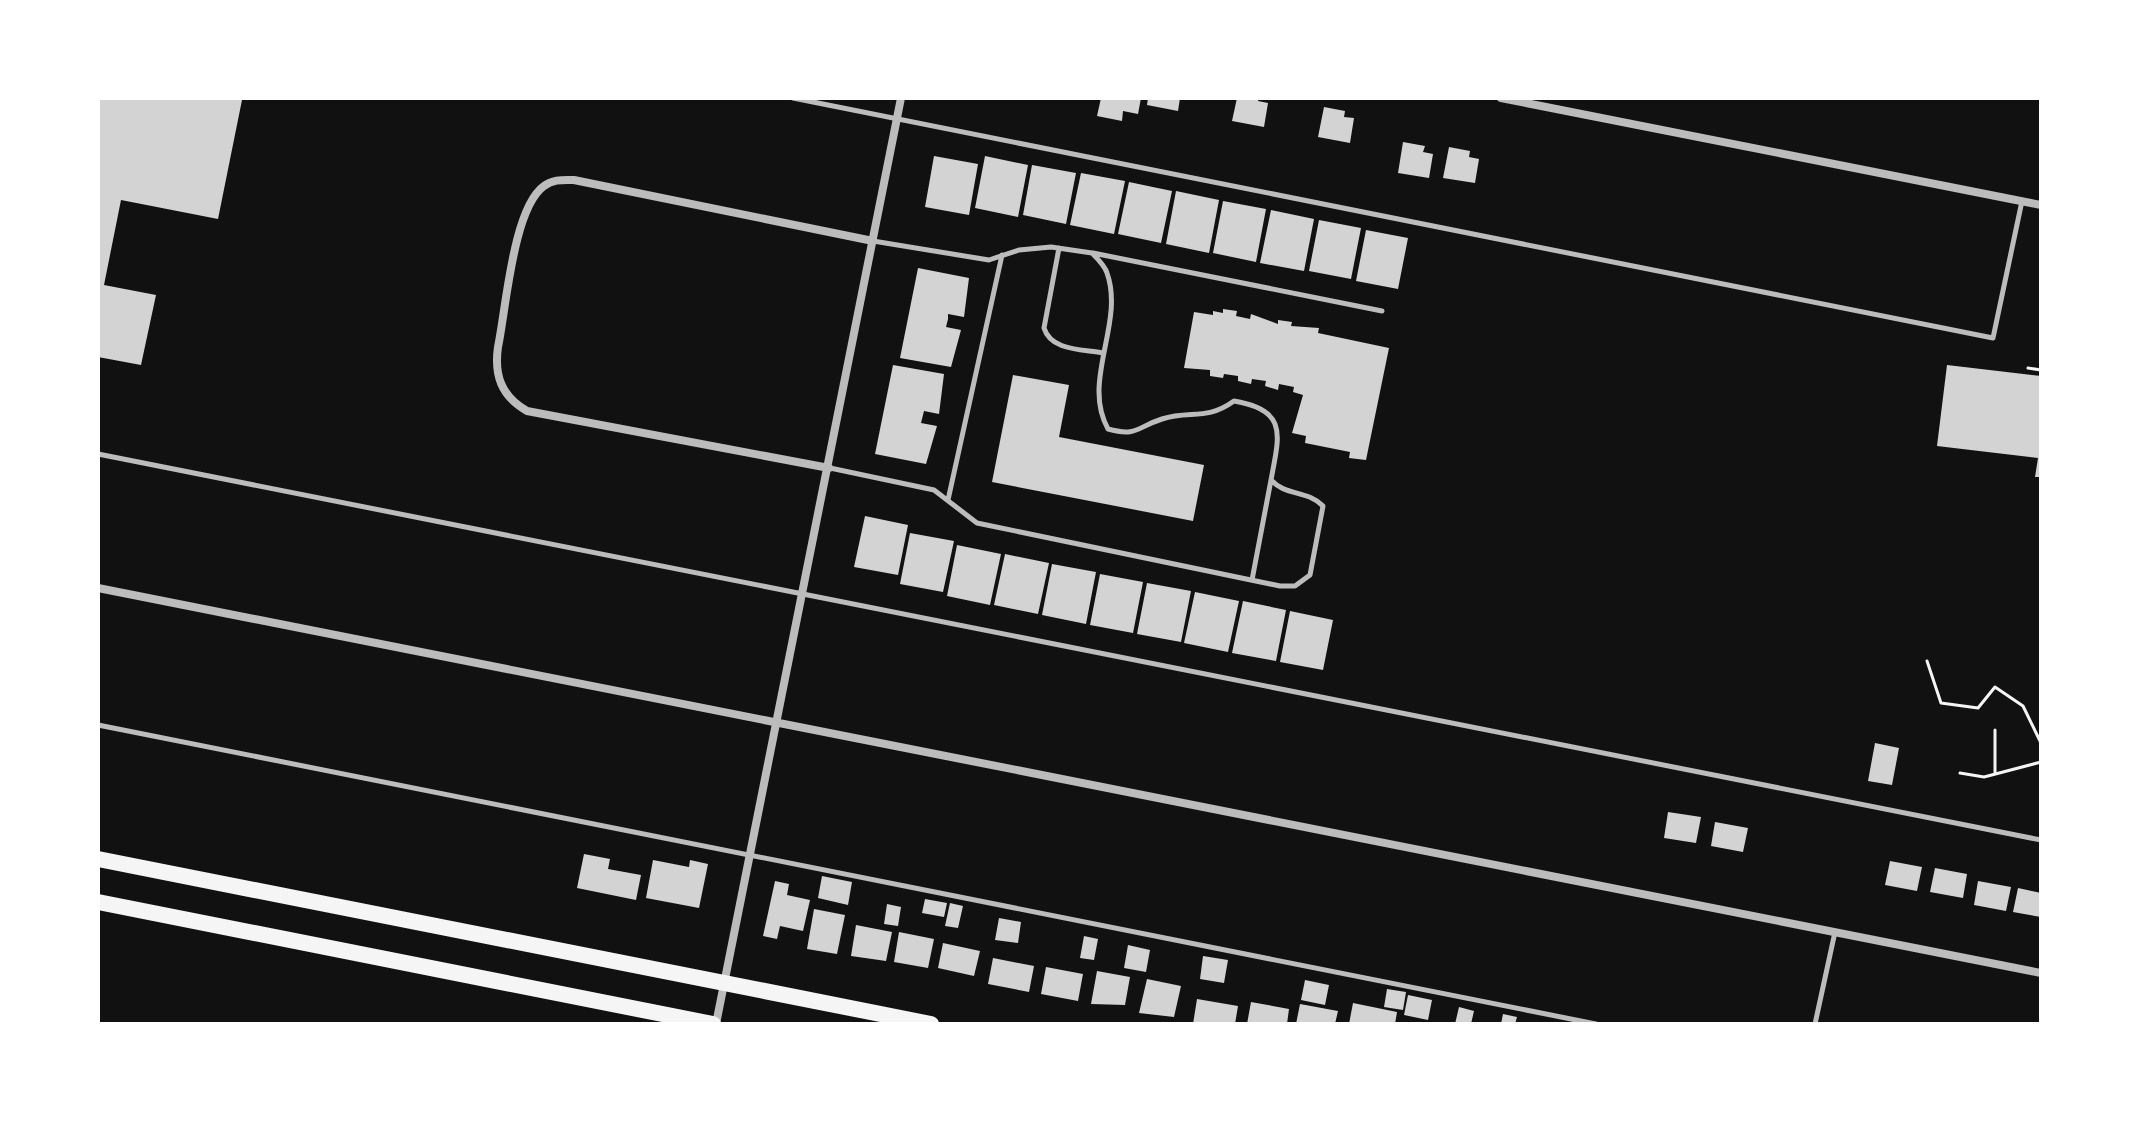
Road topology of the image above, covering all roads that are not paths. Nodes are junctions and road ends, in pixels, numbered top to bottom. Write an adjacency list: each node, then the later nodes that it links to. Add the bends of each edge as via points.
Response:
1 (793, 98): 4 (lane)
2 (901, 98): 4 (street)
3 (1501, 98): 5 (street)
4 (897, 118): 5 (lane, via 1993,338); 7 (street)
5 (2022, 201): 6 (street)
6 (2041, 205)
7 (873, 241): 10 (lane, via 966,258); 14 (street); 14 (street, via 559,180 537,192 526,210 504,317 496,373 510,399 527,411)
8 (1059, 248): 9 (lane); 10 (lane); 12 (lane, via 1044,328 1047,337 1056,345)
9 (1092, 253): 11 (lane); 12 (lane, via 1107,271 1110,300)
10 (1002, 255): 16 (lane)
11 (1382, 311)
12 (1103, 353): 15 (lane, via 1100,414 1108,429 1124,434 1141,431 1162,419 1217,413 1234,401 1258,405 1280,432)
13 (98, 454): 19 (lane)
14 (829, 468): 16 (lane, via 934,490); 19 (street)
15 (1271, 480): 17 (lane); 17 (lane, via 1278,488 1313,495 1323,506 1310,575 1295,586)
16 (948, 500): 17 (lane, via 977,523)
17 (1252, 580)
18 (98, 588): 20 (street)
19 (803, 595): 20 (street); 22 (lane)
20 (777, 723): 23 (street); 26 (street)
21 (98, 725): 23 (lane)
22 (2041, 840)
23 (750, 855): 28 (street); 31 (lane)
24 (98, 859): 28 (main road)
25 (98, 902): 29 (main road)
26 (1835, 932): 27 (street); 32 (lane)
27 (2041, 973)
28 (724, 983): 29 (street); 30 (main road)
29 (714, 1024)
30 (931, 1024)
31 (1596, 1024)
32 (1815, 1024)

